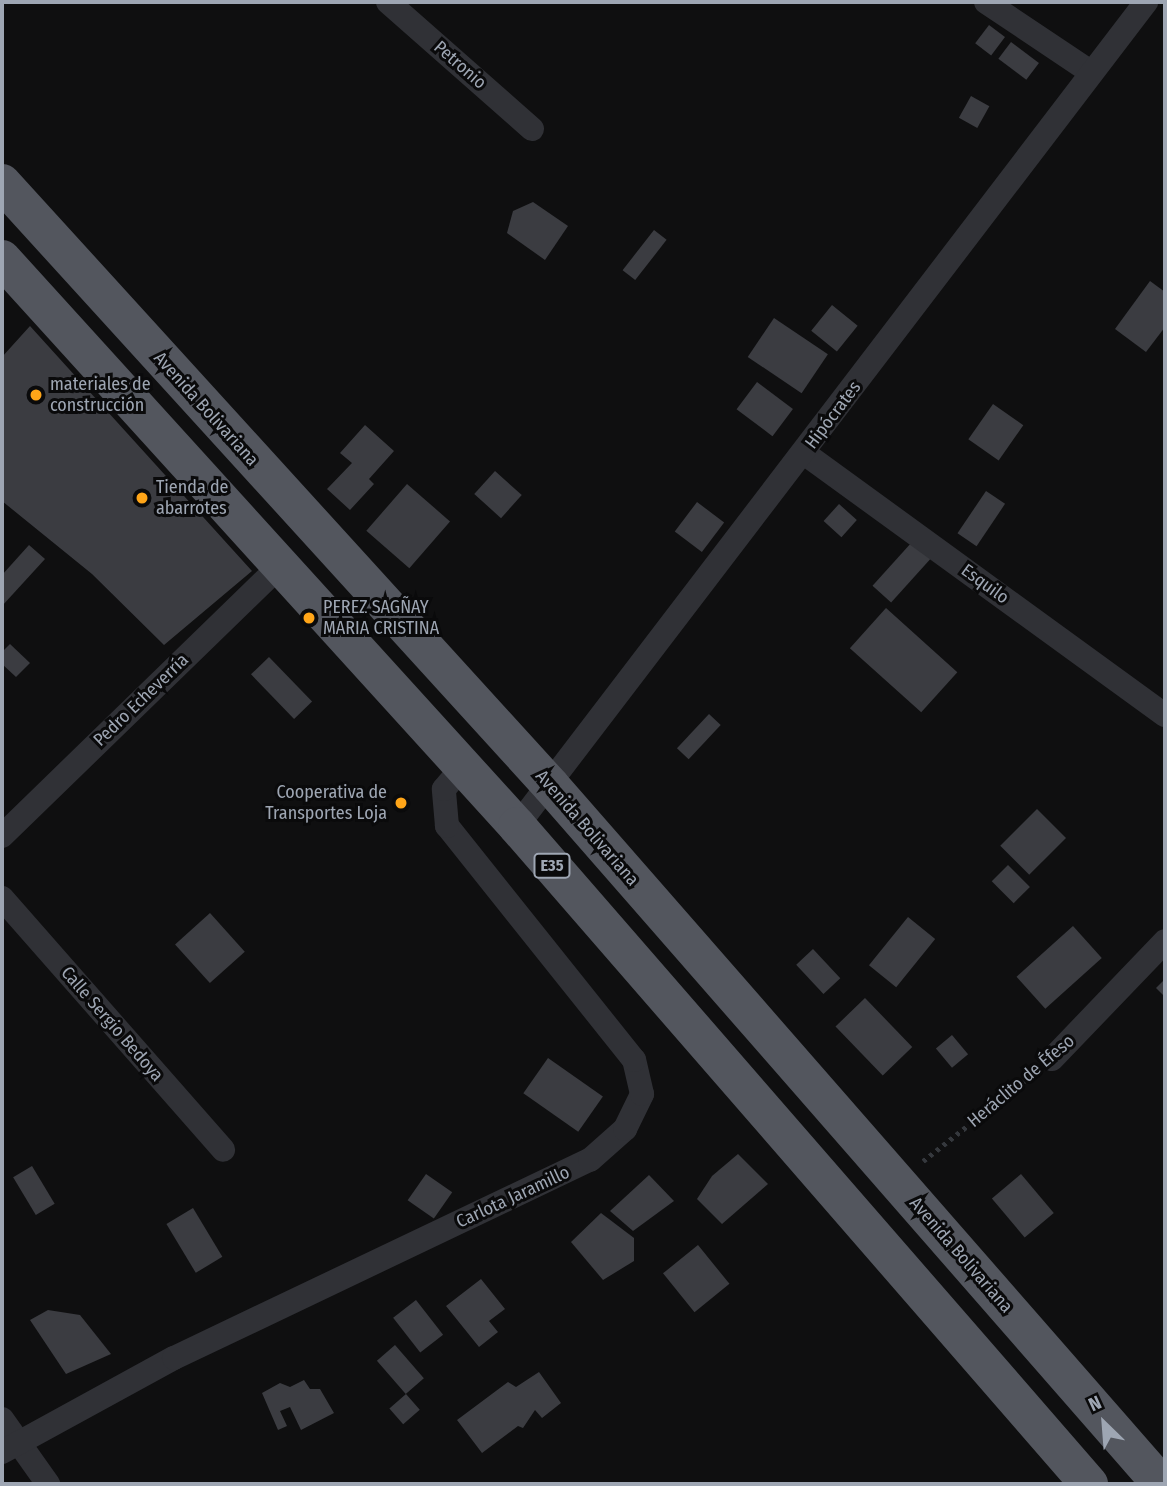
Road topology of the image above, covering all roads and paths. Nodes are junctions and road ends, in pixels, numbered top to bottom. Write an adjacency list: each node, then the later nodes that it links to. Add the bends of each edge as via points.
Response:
1 (388, 2): 5 (street, Petronio)
2 (986, 2): 4 (street)
3 (1146, 2): 4 (street, Hipócrates)
4 (1089, 71): 8 (street, Hipócrates)
5 (532, 129)
6 (2, 183): 12 (highway, Avenida Bolivariana)
7 (2, 259): 9 (highway, E35)
8 (804, 453): 10 (street, Esquilo); 12 (street, Hipócrates)
9 (281, 565): 11 (highway, E35); 14 (street, Pedro Echeverría)
10 (1165, 715)
11 (463, 766): 13 (highway, E35); 21 (street, Carlota Jaramillo, via 444,789 447,826 634,1060 642,1094 625,1129 590,1160 174,1358)
12 (551, 786): 13 (street, Hipócrates); 19 (highway, Avenida Bolivariana)
13 (517, 826): 23 (highway, E35)
14 (2, 836)
15 (2, 898): 18 (street, Calle Sergio Bedoya)
16 (1165, 941): 17 (street, Heráclito de Éfeso)
17 (1052, 1059): 19 (path, Heráclito de Éfeso)
18 (223, 1150)
19 (898, 1181): 24 (highway, Avenida Bolivariana)
20 (2, 1419): 21 (street)
21 (9, 1446): 22 (street)
22 (48, 1484)
23 (1089, 1484)
24 (1161, 1484)

